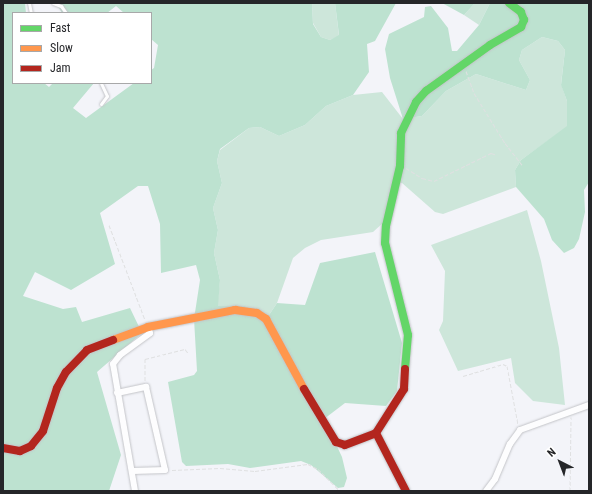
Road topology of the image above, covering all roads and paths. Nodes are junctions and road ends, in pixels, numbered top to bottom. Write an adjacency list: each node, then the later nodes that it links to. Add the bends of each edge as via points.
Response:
1 (53, 3): 3 (lane, via 61,6)
2 (509, 3): 4 (street, via 520,12 524,20 521,27 490,45)
3 (65, 12)
4 (464, 65): 8 (path, via 474,93); 9 (street, via 426,91 416,102 401,133)
5 (101, 84): 6 (lane, via 107,96)
6 (101, 104)
7 (497, 155): 9 (path, via 491,153 434,181 422,178 412,170)
8 (522, 165)
9 (400, 166): 19 (street, via 386,226 385,243 408,335 404,389)
10 (109, 225): 11 (path)
11 (148, 326): 15 (street, via 150,333 120,355 113,364); 19 (street, via 235,310 257,313 266,319 329,434 336,442 345,445); 20 (street, via 87,350 76,359 57,388 43,431 30,446 20,451)
12 (188, 353): 14 (path, via 185,349 145,359 143,362)
13 (463, 376): 18 (path, via 503,364 507,366)
14 (146, 388): 15 (street); 21 (street)
15 (117, 393): 22 (street)
16 (589, 405): 17 (street)
17 (572, 411): 18 (street); 27 (path)
18 (520, 430): 26 (street, via 510,444 495,479)
19 (376, 433): 25 (street)
20 (3, 448)
21 (165, 470): 22 (street); 24 (path, via 220,468 255,471 308,464 318,469)
22 (133, 471): 23 (street)
23 (136, 491)
24 (340, 491)
25 (406, 491)
26 (486, 491)
27 (570, 491)

